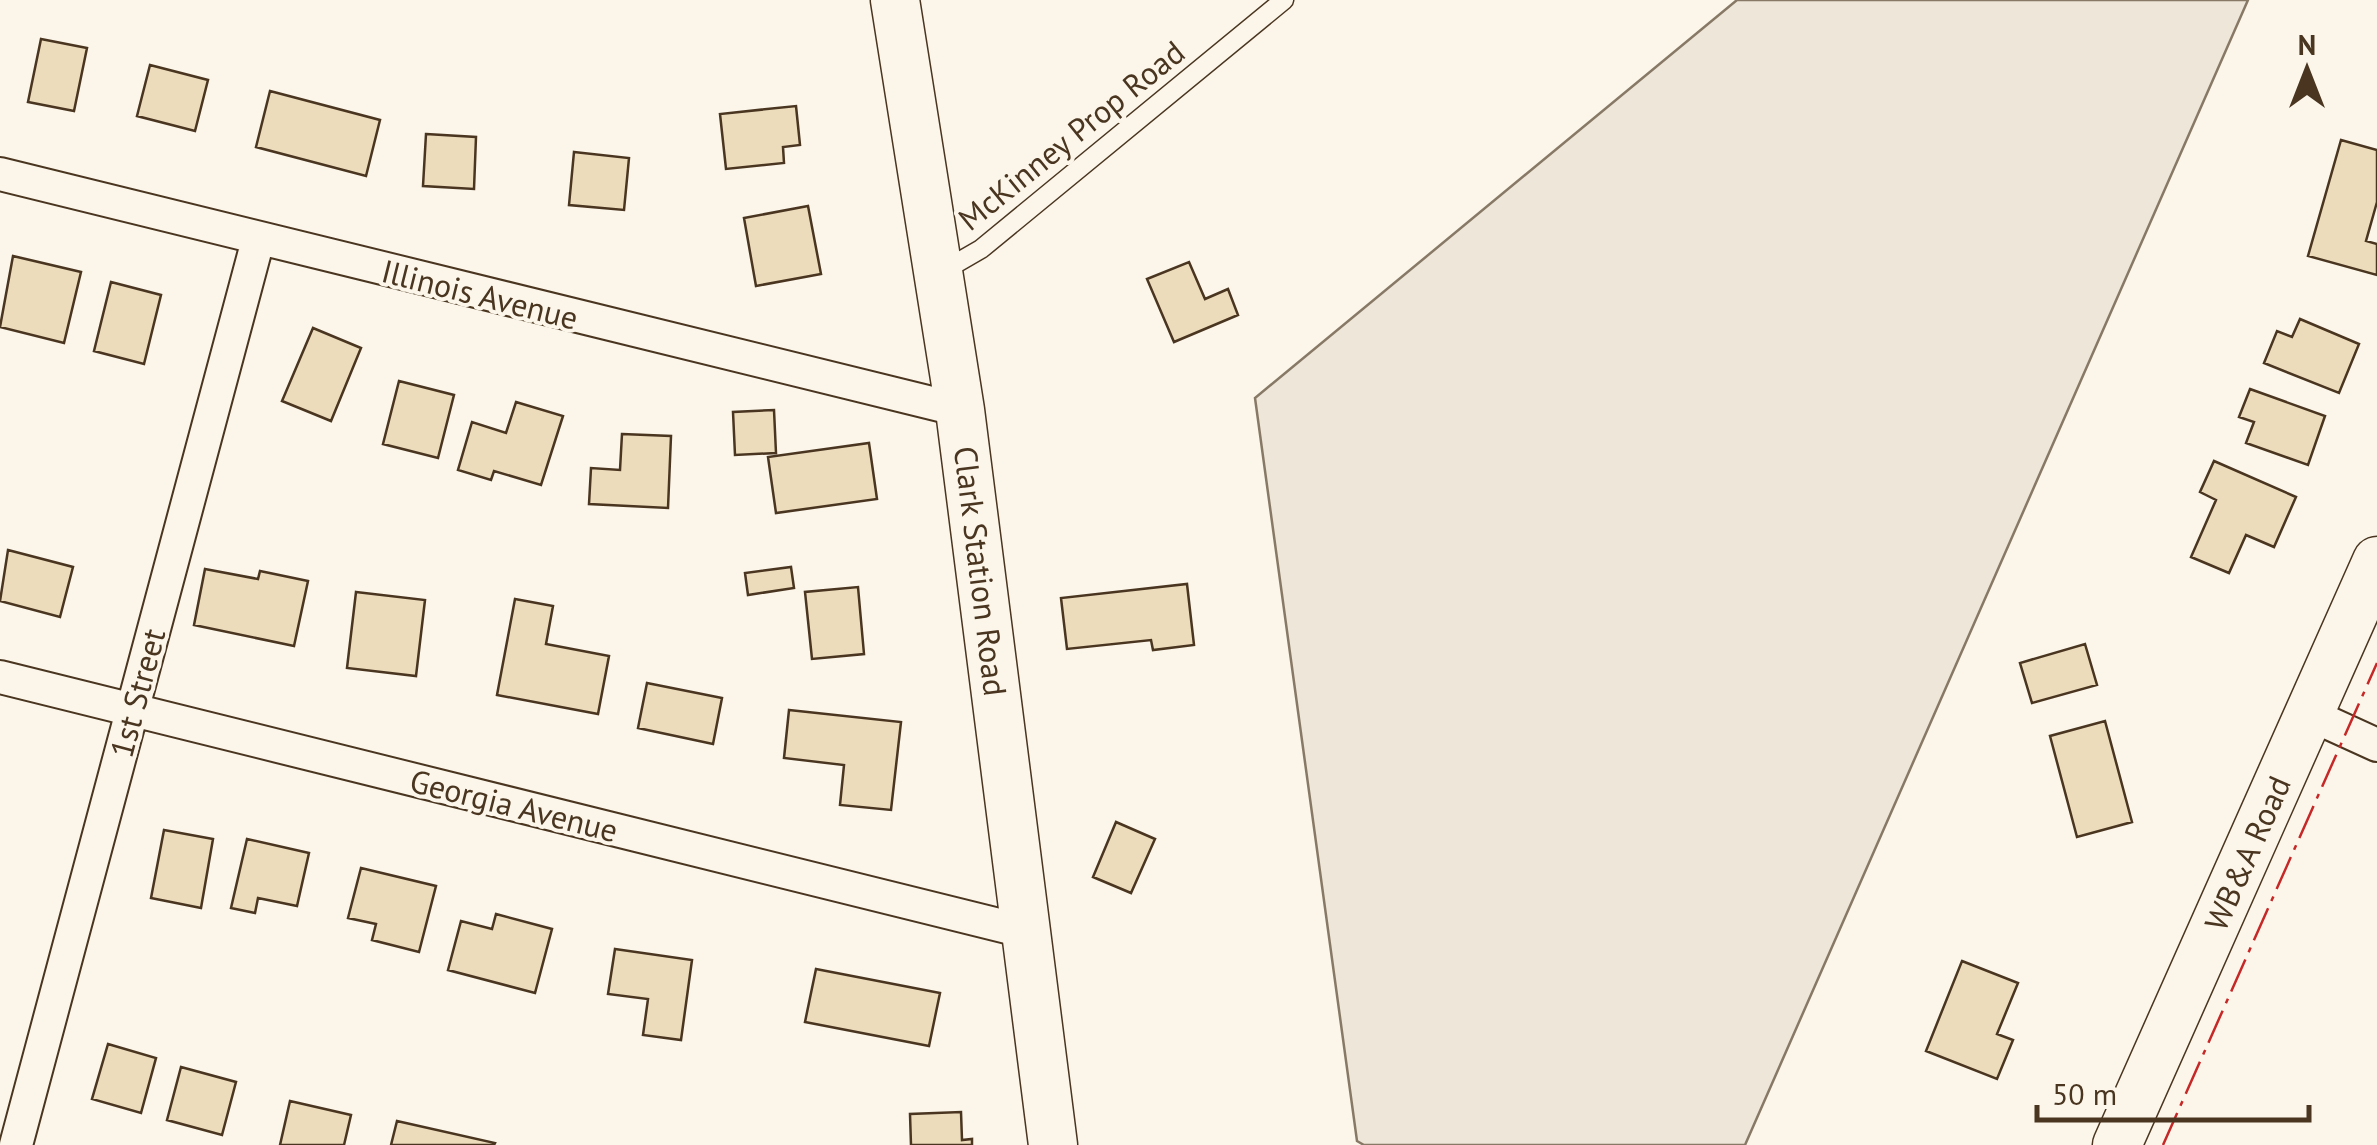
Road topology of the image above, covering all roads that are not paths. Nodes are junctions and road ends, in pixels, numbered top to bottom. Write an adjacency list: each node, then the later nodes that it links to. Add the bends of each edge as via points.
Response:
1 (895, 0): 5 (street, Clark Station Road)
2 (1284, 0): 5 (lane, McKinney Prop Road, via 982,249)
3 (0, 174): 4 (street, Illinois Avenue)
4 (258, 240): 6 (street, Illinois Avenue); 9 (street, 1st Street)
5 (938, 274): 6 (street, Clark Station Road)
6 (960, 410): 12 (street, Clark Station Road)
7 (2377, 561): 10 (street, WB&A Road)
8 (0, 677): 9 (street, Georgia Avenue)
9 (132, 710): 12 (street, Georgia Avenue); 13 (street, 1st Street)
10 (2309, 714): 11 (street); 15 (street, WB&A Road)
11 (2377, 745)
12 (1027, 932): 14 (street, Clark Station Road)
13 (16, 1145)
14 (1052, 1145)
15 (2117, 1145)

